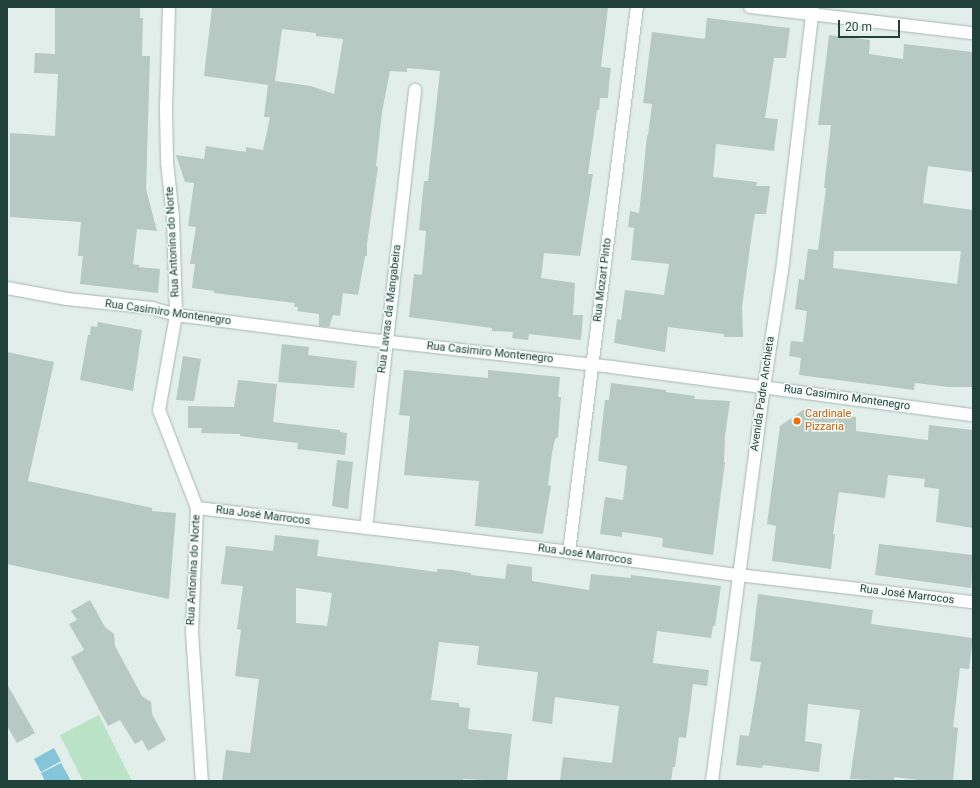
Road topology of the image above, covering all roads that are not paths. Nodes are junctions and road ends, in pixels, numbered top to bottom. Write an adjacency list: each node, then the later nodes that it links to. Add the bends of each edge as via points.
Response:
1 (169, 7): 8 (street, Rua Antonina do Norte, via 167,162 173,217)
2 (637, 7): 10 (street, Rua Mozart Pinto)
3 (750, 7): 4 (street)
4 (813, 11): 5 (street); 11 (street, Avenida Padre Anchieta, via 782,271)
5 (973, 33)
6 (415, 90): 9 (street, Rua Lavras da Mangabeira)
7 (7, 288): 8 (street, Rua Casimiro Montenegro, via 67,299 152,308)
8 (176, 315): 9 (street, Rua Casimiro Montenegro); 13 (street, Rua Antonina do Norte, via 159,410)
9 (386, 341): 10 (street, Rua Casimiro Montenegro); 14 (street, Rua Lavras da Mangabeira)
10 (592, 364): 11 (street, Rua Casimiro Montenegro); 15 (street, Rua Mozart Pinto)
11 (764, 387): 12 (street, Rua Casimiro Montenegro); 16 (street, Avenida Padre Anchieta)
12 (973, 415)
13 (197, 508): 14 (street, Rua José Marrocos); 18 (street, Rua Antonina do Norte, via 192,632)
14 (366, 528): 15 (street, Rua José Marrocos)
15 (569, 552): 16 (street, Rua José Marrocos)
16 (738, 576): 17 (street, Rua José Marrocos); 19 (street, Avenida Padre Anchieta)
17 (973, 602)
18 (202, 781)
19 (712, 781)

